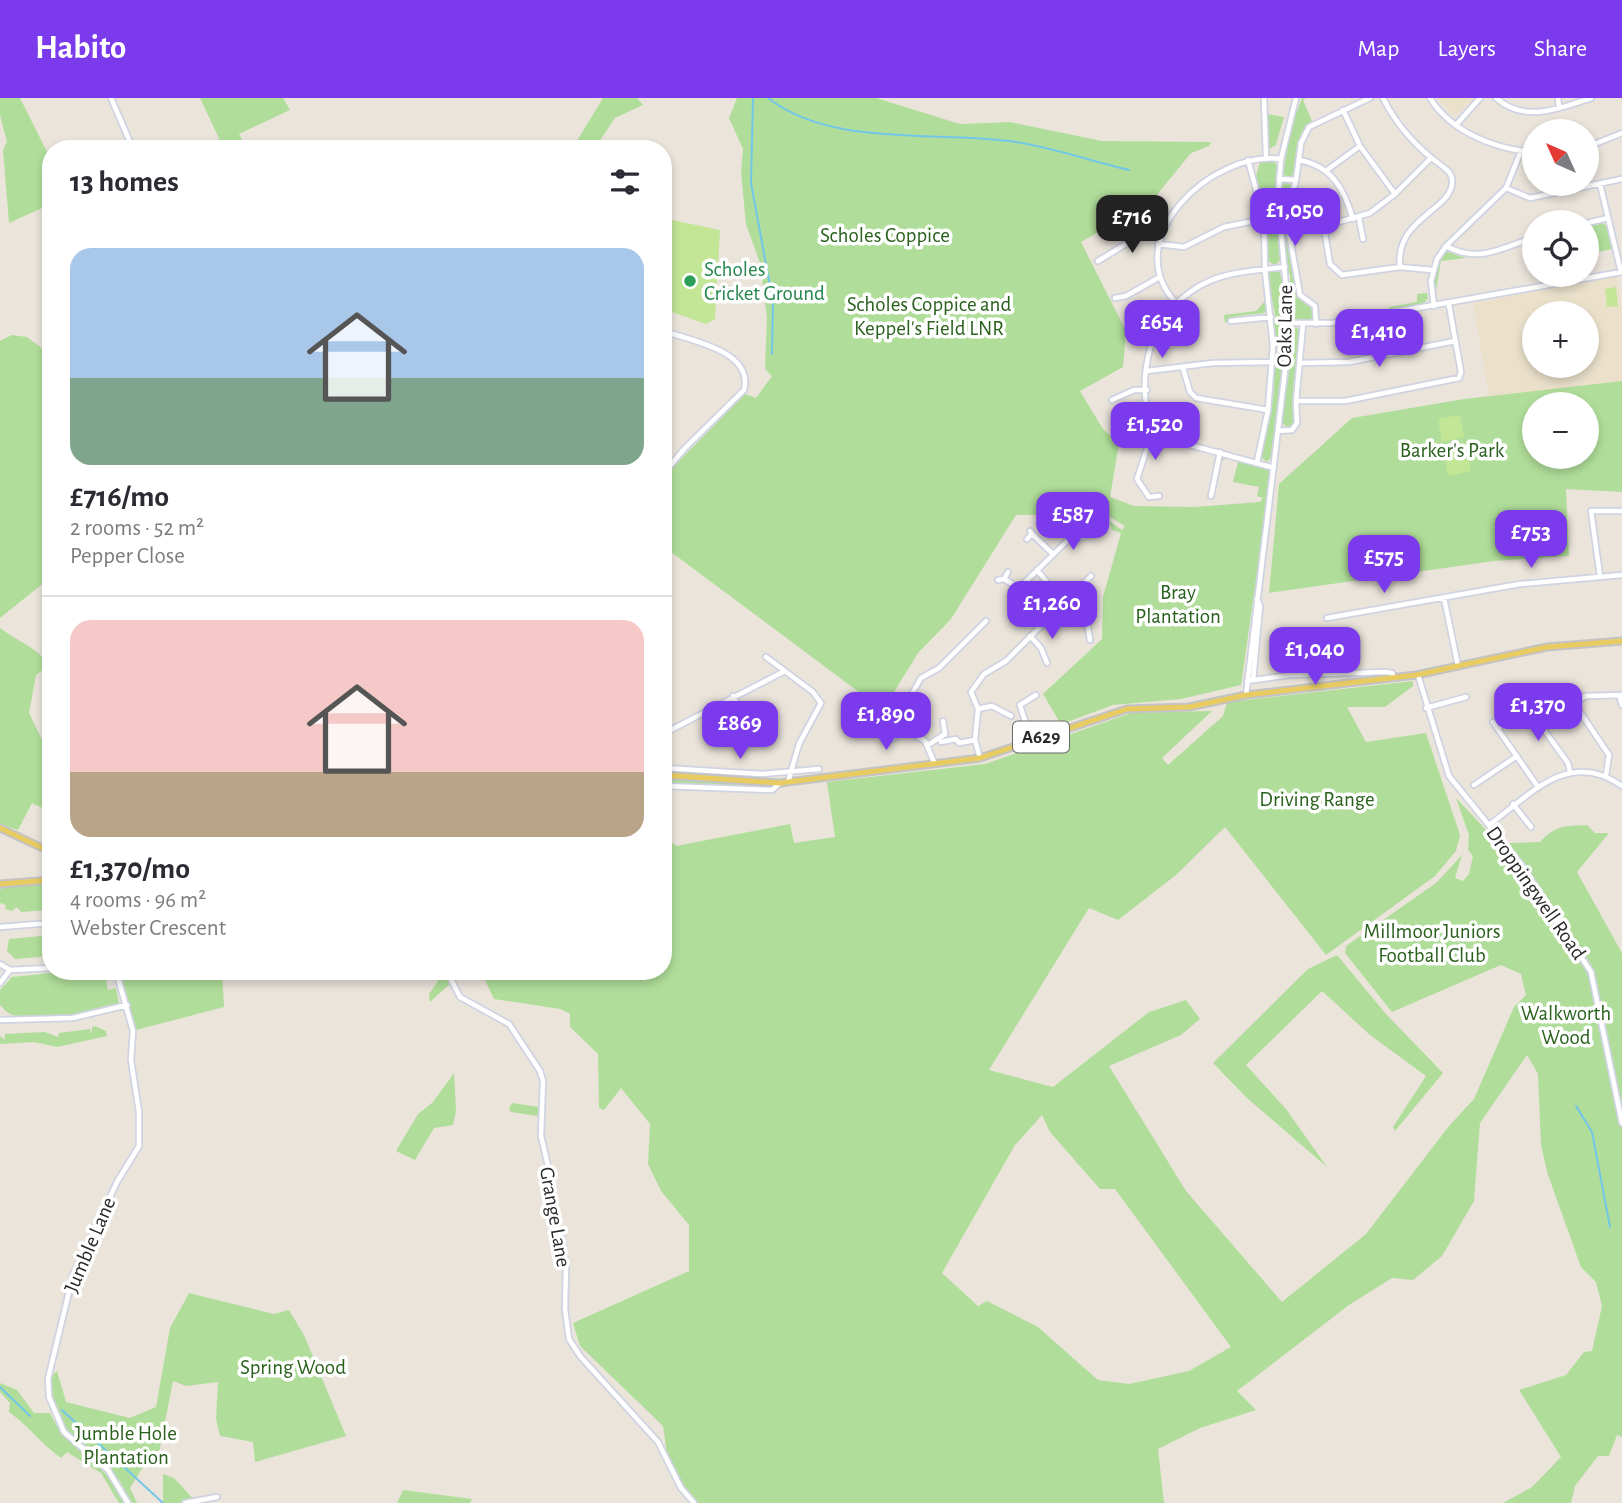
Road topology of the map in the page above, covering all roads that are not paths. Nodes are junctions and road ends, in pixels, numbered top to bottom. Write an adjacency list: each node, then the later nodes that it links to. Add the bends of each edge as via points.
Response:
1 (111, 98): 15 (street)
2 (1264, 98): 19 (street)
3 (1296, 98): 23 (street, Oaks Lane)
4 (1370, 98): 12 (street, Oaks Lane)
5 (1382, 98): 20 (street)
6 (1430, 98): 13 (street)
7 (1480, 98): 13 (street)
8 (1496, 98): 11 (street, via 1525,113)
9 (1558, 98): 11 (street)
10 (1591, 98): 11 (street)
11 (1559, 108)
12 (1343, 110): 17 (street); 22 (street, Oaks Lane, via 1309,127)
13 (1456, 125): 18 (street, via 1481,139)
14 (1622, 133): 16 (street)
15 (129, 140)
16 (1600, 142)
17 (1360, 146): 24 (street); 30 (street)
18 (1521, 151): 29 (street)
19 (1266, 157): 21 (street); 23 (street)
20 (1431, 158): 30 (street); 43 (street, via 1451,174 1452,187 1409,232 1401,247)
21 (1248, 160): 34 (street, Oaks Lane); 36 (street, via 1196,188)
22 (1299, 160): 24 (street); 27 (street, Oaks Lane)
23 (1281, 161): 25 (street, Oaks Lane)
24 (1327, 170): 32 (street)
25 (1279, 176): 27 (street); 42 (street, Oaks Lane)
26 (1622, 179): 28 (street)
27 (1296, 180): 56 (street, Oaks Lane, via 1288,227 1299,292 1315,306)
28 (1600, 184): 33 (street)
29 (1506, 188): 31 (street); 40 (street)
30 (1395, 194): 32 (street, via 1370,214)
31 (1522, 195)
32 (1356, 218): 37 (street); 43 (street, via 1326,229 1332,269 1342,275)
33 (1608, 218): 35 (street); 46 (street)
34 (1264, 219): 39 (street, via 1224,227 1184,247); 44 (street, Oaks Lane)
35 (1599, 220)
36 (1163, 230): 39 (street); 41 (street, via 1152,228)
37 (1365, 235)
38 (1522, 241): 40 (street, via 1475,256)
39 (1158, 244): 47 (street)
40 (1446, 246): 45 (street)
41 (1098, 261)
42 (1285, 267): 44 (street); 54 (street, Oaks Lane)
43 (1400, 267): 45 (street)
44 (1265, 270): 49 (street, via 1222,276); 52 (street, Oaks Lane)
45 (1432, 270): 51 (street)
46 (1622, 272): 50 (street)
47 (1158, 278): 48 (street); 49 (street)
48 (1115, 298)
49 (1176, 303): 62 (street, via 1158,327)
50 (1448, 305): 51 (street); 58 (street)
51 (1434, 306): 56 (street)
52 (1271, 317): 53 (street); 59 (street, Oaks Lane)
53 (1231, 321)
54 (1287, 323): 55 (street); 67 (street, Oaks Lane)
55 (1303, 324): 56 (street); 60 (street, Oaks Lane)
56 (1316, 324)
57 (672, 334): 71 (street, via 729,356 747,379 744,390)
58 (1455, 341): 60 (street, via 1349,362); 65 (street, via 1461,372 1455,380 1345,401)
59 (1272, 362): 61 (street); 66 (street, Oaks Lane)
60 (1300, 363): 65 (street, Oaks Lane)
61 (1183, 368): 62 (street); 66 (street, via 1196,398)
62 (1147, 371): 63 (street)
63 (1147, 390): 64 (street, via 1134,390); 68 (street, via 1148,414)
64 (1112, 400)
65 (1296, 401): 67 (street, Oaks Lane, via 1296,425)
66 (1268, 410): 70 (street, Oaks Lane)
67 (1279, 431): 72 (street, Oaks Lane)
68 (1159, 432): 69 (street, via 1172,440); 73 (street, via 1147,449 1137,479 1149,497)
69 (1221, 452): 70 (street); 74 (street)
70 (1257, 462): 72 (street)
71 (672, 463)
72 (1274, 468): 98 (street, Oaks Lane)
73 (1159, 496)
74 (1211, 496)
75 (1622, 511): 83 (street, via 1591,512)
76 (1104, 531): 78 (street, via 1067,541)
77 (1027, 539): 78 (street, via 1031,533)
78 (1053, 554): 79 (street)
79 (1037, 570): 80 (street, via 1020,590 1001,580); 86 (street)
80 (1008, 572)
81 (1622, 575): 83 (street)
82 (1091, 576): 84 (street)
83 (1600, 576): 85 (street)
84 (1075, 595): 86 (street); 90 (street, via 1085,609)
85 (1444, 598): 87 (street); 94 (street)
86 (1065, 604): 89 (street)
87 (1327, 618)
88 (986, 621): 116 (street, via 915,685 903,714)
89 (1030, 636): 93 (street); 107 (street, via 977,683 971,694)
90 (1090, 640)
91 (1622, 641): 94 (main road, A629, via 1547,647)
92 (766, 657): 95 (street)
93 (1047, 663)
94 (1458, 666): 96 (main road, A629)
95 (786, 672): 103 (street); 126 (street, via 821,703)
96 (1418, 675): 97 (main road, A629); 106 (street, Droppingwell Road)
97 (1394, 678): 98 (street, via 1385,672); 101 (main road, A629)
98 (1250, 681): 101 (street, Oaks Lane)
99 (1566, 691): 108 (street)
100 (1036, 695): 118 (street, via 1020,705)
101 (1247, 695): 118 (main road, A629, via 1189,707 1127,709)
102 (1621, 695): 105 (street); 108 (street, via 1586,696 1577,701)
103 (733, 696): 114 (street); 115 (street)
104 (1466, 697): 106 (street)
105 (1622, 705)
106 (1426, 708): 137 (street, Droppingwell Road, via 1449,776)
107 (978, 709): 109 (street, via 992,706); 117 (street)
108 (1577, 710): 128 (street, via 1609,755)
109 (1011, 716)
110 (943, 721): 120 (street, via 945,734)
111 (874, 722): 116 (street, via 890,740)
112 (1493, 722): 113 (street)
113 (1498, 728): 121 (street); 127 (street, via 1527,706)
114 (672, 729)
115 (752, 730)
116 (906, 730): 120 (street)
117 (975, 740): 119 (street); 122 (street)
118 (1031, 740): 122 (main road, A629)
119 (941, 742)
120 (928, 745): 123 (street)
121 (1517, 756): 132 (street); 135 (street)
122 (980, 758): 123 (main road, A629)
123 (934, 762): 130 (main road, A629)
124 (672, 769): 126 (street, via 730,774)
125 (818, 769): 126 (street)
126 (790, 772): 130 (street)
127 (1570, 772): 128 (street); 135 (street)
128 (1606, 775): 134 (street)
129 (672, 776): 131 (main road, A629)
130 (788, 782): 131 (main road, A629)
131 (780, 783): 133 (street, via 772,790 753,791)
132 (1474, 785)
133 (672, 786)
134 (1622, 786)
135 (1538, 787): 136 (street)
136 (1513, 804): 137 (street); 138 (street)
137 (1489, 825): 153 (street, Droppingwell Road, via 1522,866 1591,972)
138 (1531, 827)
139 (0, 828): 140 (main road)
140 (42, 848)
141 (42, 881): 142 (main road)
142 (0, 884)
143 (42, 924): 144 (street)
144 (0, 927)
145 (0, 964): 147 (street)
146 (42, 968): 147 (street)
147 (10, 970): 150 (street)
148 (119, 980): 151 (street, Jumble Lane)
149 (452, 980): 157 (street, Grange Lane, via 460,997 509,1024 540,1071 541,1136 550,1174 551,1209 566,1266 569,1339 658,1442 681,1488)
150 (0, 983)
151 (127, 1005): 152 (street, via 74,1018); 155 (street, Jumble Lane, via 133,1031 139,1146 73,1275 48,1379 57,1422 108,1470)
152 (0, 1020)
153 (1622, 1123)
154 (217, 1497): 156 (street)
155 (128, 1503)
156 (184, 1503)
157 (694, 1503)

